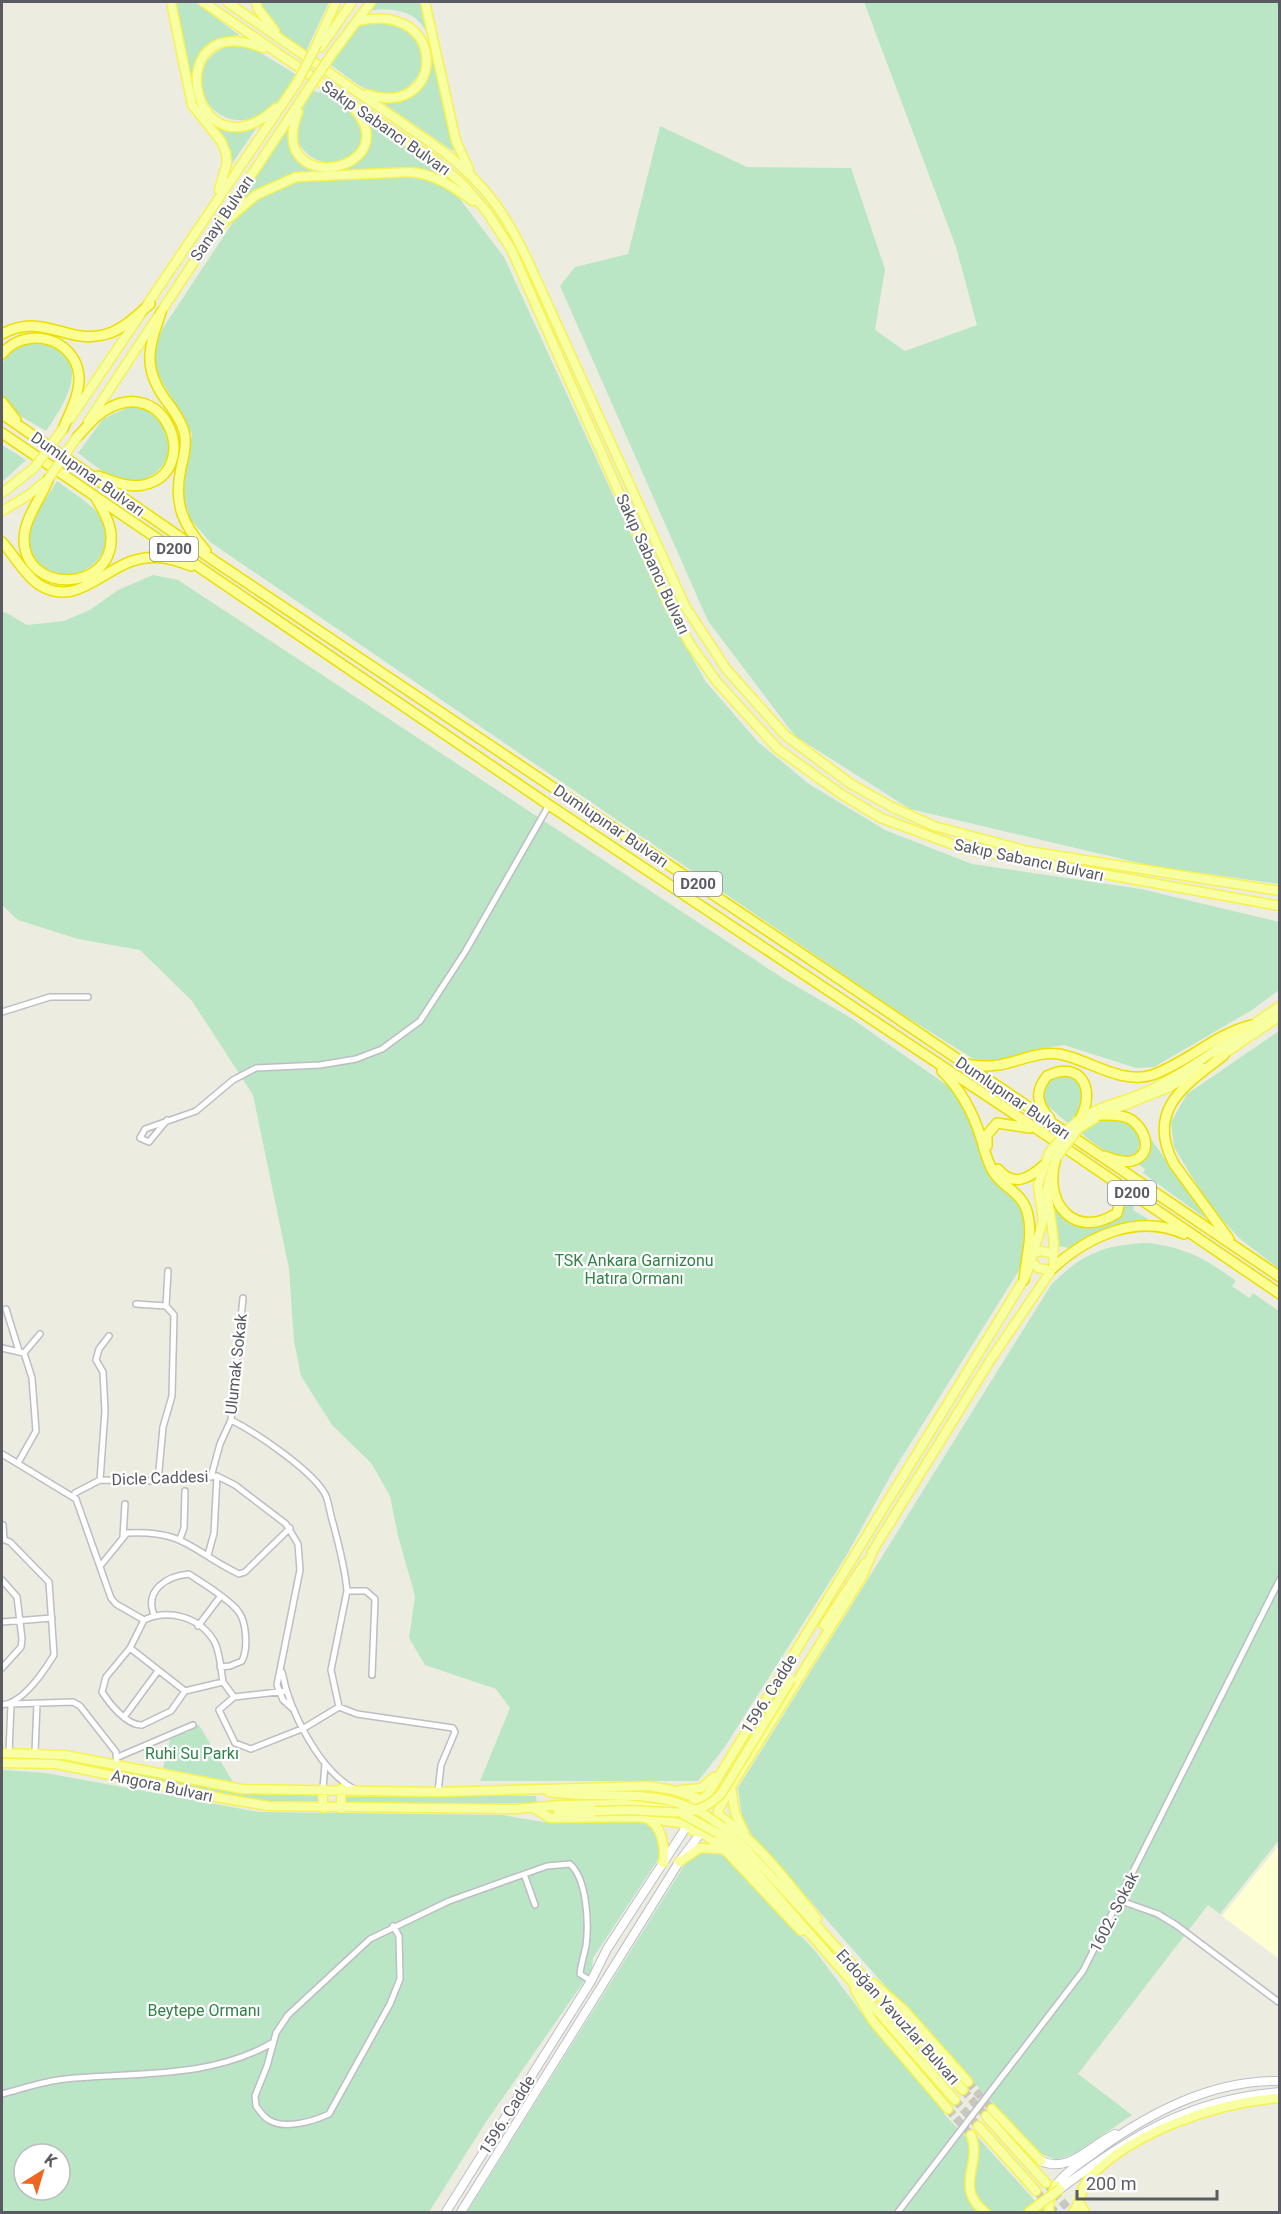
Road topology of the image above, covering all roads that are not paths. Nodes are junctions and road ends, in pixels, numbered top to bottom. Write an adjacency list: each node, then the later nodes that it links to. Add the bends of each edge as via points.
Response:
1 (171, 2): 18 (main road, via 192,105 226,153 225,175)
2 (203, 2): 12 (main road)
3 (227, 2): 11 (main road)
4 (256, 2): 11 (main road, via 264,19)
5 (336, 2): 10 (main road)
6 (352, 2): 10 (main road, Sanayi Bulvarı)
7 (370, 2): 9 (main road, Sanayi Bulvarı)
8 (425, 2): 17 (main road, via 456,141)
9 (357, 21): 13 (main road, via 383,12 402,15 424,36 428,58 421,77 404,93 384,98); 14 (main road, Sanayi Bulvarı, bridge)
10 (319, 46): 16 (main road, Sanayi Bulvarı, bridge)
11 (294, 50): 13 (main road, Sakıp Sabancı Bulvarı)
12 (279, 55): 15 (main road, Sakıp Sabancı Bulvarı); 16 (main road, via 244,42 219,45 198,67 196,90 204,110 230,125 258,122)
13 (357, 91): 17 (main road, Sakıp Sabancı Bulvarı, via 444,152)
14 (307, 92): 15 (main road, via 292,128 296,148 313,165 332,168 353,160 365,141 362,117); 20 (main road, Sanayi Bulvarı)
15 (342, 95): 19 (main road, Sakıp Sabancı Bulvarı, via 447,170)
16 (288, 98): 18 (main road, Sanayi Bulvarı)
17 (478, 182): 40 (main road, Sakıp Sabancı Bulvarı, via 510,223 685,606 727,670 785,735 851,784 934,826 1028,851)
18 (213, 204): 21 (main road, Sanayi Bulvarı)
19 (487, 212): 20 (main road, via 447,182 426,174 317,175 296,177 267,188); 41 (main road, Sakıp Sabancı Bulvarı, via 520,268 675,617 717,682 778,749 881,818 965,849)
20 (210, 235): 22 (main road, Sanayi Bulvarı)
21 (150, 304): 23 (highway, via 123,326 102,336 41,326 26,326); 28 (main road, Sanayi Bulvarı)
22 (161, 312): 30 (main road, Sanayi Bulvarı); 37 (highway, via 149,362 155,384 184,433 186,446 177,502 185,524)
23 (2, 334)
24 (2, 354): 28 (highway, via 22,340 42,338 58,344 72,356 78,384)
25 (2, 402): 27 (highway)
26 (2, 414): 27 (highway, Dumlupınar Bulvarı / D200)
27 (23, 429): 31 (highway, Dumlupınar Bulvarı / D200)
28 (63, 429): 33 (main road, Sanayi Bulvarı, bridge, via 34,468)
29 (2, 433): 34 (highway, Dumlupınar Bulvarı / D200)
30 (77, 437): 31 (highway, via 104,411 130,402 152,407 172,430 175,442 170,463 149,483 122,485); 32 (main road, Sanayi Bulvarı, bridge)
31 (86, 472): 37 (highway, Dumlupınar Bulvarı / D200)
32 (49, 478): 34 (highway, via 30,516 24,539 37,569 56,580 87,576 108,555 111,535); 35 (main road, Sanayi Bulvarı)
33 (2, 493)
34 (95, 495): 38 (highway, Dumlupınar Bulvarı / D200)
35 (2, 511)
36 (2, 542): 38 (highway, via 36,582 64,592 85,588 123,565 145,558 172,559)
37 (216, 562): 48 (highway, Dumlupınar Bulvarı / D200)
38 (210, 574): 39 (highway, Dumlupınar Bulvarı / D200)
39 (549, 805): 46 (highway, Dumlupınar Bulvarı / D200); 50 (street, via 465,952 420,1021 382,1049 356,1059 256,1068 233,1080 196,1110)
40 (1280, 891)
41 (1280, 906)
42 (88, 997): 44 (street, via 50,997)
43 (1278, 1009): 45 (main road); 47 (main road)
44 (2, 1012)
45 (1251, 1025): 48 (highway, via 1160,1071 1140,1077 1055,1054 996,1067); 51 (main road, via 1170,1080 1096,1110)
46 (924, 1055): 53 (highway, Dumlupınar Bulvarı / D200); 65 (highway, via 963,1094 988,1163 1026,1209 1031,1235)
47 (1224, 1055): 49 (main road, via 1170,1087); 59 (highway, via 1181,1090 1170,1104 1163,1128 1174,1164)
48 (962, 1063): 52 (highway, Dumlupınar Bulvarı / D200)
49 (1100, 1115): 51 (main road); 54 (highway, via 1126,1116 1135,1122 1143,1130 1146,1146 1142,1154 1129,1162)
50 (167, 1120): 50 (street, via 145,1129 140,1138 150,1142)
51 (1077, 1124): 52 (highway, via 1088,1104 1085,1084 1072,1073 1053,1074 1040,1086 1038,1097 1044,1113); 55 (main road, bridge)
52 (1057, 1128): 54 (highway, Dumlupınar Bulvarı / D200)
53 (1038, 1130): 56 (highway, via 997,1123 986,1142 994,1163 1007,1177 1028,1178); 57 (highway, Dumlupınar Bulvarı / D200)
54 (1096, 1154): 59 (highway, Dumlupınar Bulvarı / D200)
55 (1053, 1156): 56 (main road, 1596. Cadde); 57 (highway, via 1053,1194 1059,1206 1080,1221 1095,1221 1117,1213 1121,1198); 60 (main road, 1596. Cadde, via 1047,1190)
56 (1044, 1165): 61 (main road, 1596. Cadde, via 1038,1189 1043,1221)
57 (1113, 1181): 58 (highway, Dumlupınar Bulvarı / D200)
58 (1209, 1245): 62 (highway, via 1166,1227 1128,1227 1092,1239); 66 (highway, Dumlupınar Bulvarı / D200)
59 (1237, 1248): 64 (highway, Dumlupınar Bulvarı / D200)
60 (1054, 1254): 61 (main road); 62 (main road, 1596. Cadde)
61 (1033, 1257): 62 (main road, via 1038,1268); 65 (main road, 1596. Cadde)
62 (1052, 1269): 91 (main road, 1596. Cadde, via 991,1359)
63 (168, 1271): 69 (street)
64 (1280, 1277)
65 (1024, 1280): 126 (main road, 1596. Cadde)
66 (1280, 1294)
67 (243, 1298): 75 (street, Ulumak Sokak)
68 (136, 1304): 69 (street)
69 (165, 1306): 82 (street, via 174,1315 172,1396 163,1427)
70 (6, 1309): 74 (street)
71 (40, 1334): 74 (street)
72 (109, 1336): 81 (street, via 96,1360 103,1372 105,1411)
73 (2, 1348): 74 (street)
74 (21, 1352): 77 (street, via 32,1378 36,1431)
75 (231, 1420): 78 (street, Ulumak Sokak); 96 (street, via 285,1457 326,1495 342,1551)
76 (2, 1454): 77 (street)
77 (18, 1463): 84 (street, via 62,1492)
78 (214, 1463): 79 (street, Ulumak Sokak); 80 (street)
79 (210, 1477): 80 (street, Dicle Caddesi); 82 (street, Dicle Caddesi)
80 (220, 1477): 87 (street, Dicle Caddesi); 92 (street)
81 (100, 1480): 82 (street, Dicle Caddesi); 84 (street, Dicle Caddesi)
82 (158, 1481)
83 (185, 1491): 90 (street)
84 (75, 1496): 93 (street)
85 (125, 1504): 88 (street)
86 (3, 1525): 89 (street)
87 (290, 1528): 92 (street, via 239,1574); 108 (street, via 298,1544 300,1570)
88 (123, 1537): 90 (street, via 127,1533 147,1532); 93 (street)
89 (3, 1539): 99 (street, via 45,1574)
90 (180, 1539): 92 (street)
91 (874, 1549): 127 (main road, 1596. Cadde, via 862,1577); 140 (main road, 1596. Cadde, bridge, via 721,1794)
92 (208, 1555)
93 (101, 1565): 100 (street, via 116,1604)
94 (2, 1580): 102 (street, via 17,1597)
95 (1280, 1580): 155 (street, 1602. Sokak)
96 (346, 1591): 109 (street, via 366,1591 375,1599); 121 (street, via 331,1670)
97 (220, 1597): 98 (street, via 189,1574 178,1575 159,1586 151,1601); 103 (street); 105 (street, via 239,1612 246,1647 242,1661)
98 (154, 1615): 100 (street); 103 (street, via 180,1615)
99 (52, 1618): 102 (street); 119 (street, via 54,1655)
100 (144, 1620): 104 (street)
101 (2, 1622): 102 (street)
102 (19, 1622): 106 (street, via 21,1647)
103 (198, 1626): 105 (street, via 214,1641)
104 (130, 1648): 107 (street); 123 (street, via 106,1677 102,1692)
105 (220, 1667): 110 (street)
106 (2, 1668)
107 (158, 1671): 113 (street); 123 (street)
108 (281, 1671): 111 (street); 112 (street)
109 (372, 1674)
110 (223, 1682): 113 (street); 117 (street)
111 (284, 1684): 112 (street); 114 (street)
112 (277, 1685): 115 (street); 116 (street)
113 (185, 1691): 123 (street, via 171,1712 142,1725)
114 (286, 1691): 116 (street); 122 (street)
115 (262, 1692): 116 (street); 117 (street)
116 (279, 1693): 122 (street)
117 (234, 1697): 125 (street, via 219,1710 242,1747 251,1749)
118 (37, 1703): 119 (street); 129 (street); 131 (street, via 73,1702 80,1706)
119 (11, 1704): 120 (street); 128 (street)
120 (2, 1705)
121 (339, 1707): 125 (street); 139 (street, via 357,1714 453,1728 455,1732 439,1771)
122 (293, 1709): 125 (street)
123 (124, 1717)
124 (193, 1725): 131 (street)
125 (304, 1728): 133 (street)
126 (738, 1743): 127 (main road, via 739,1756); 130 (main road, 1596. Cadde)
127 (753, 1752): 135 (main road, 1596. Cadde)
128 (5, 1753): 129 (main road, Angora Bulvarı)
129 (35, 1753): 131 (main road, Angora Bulvarı)
130 (729, 1757): 138 (main road, via 705,1786); 140 (main road, 1596. Cadde)
131 (117, 1761): 136 (main road, Angora Bulvarı, via 242,1789)
132 (2, 1763): 141 (main road, Angora Bulvarı, via 56,1764 242,1802)
133 (325, 1764): 134 (street); 136 (street)
134 (341, 1785): 136 (main road, Angora Bulvarı); 139 (main road, Angora Bulvarı, via 354,1789); 142 (main road)
135 (732, 1785): 145 (main road, 1596. Cadde); 150 (main road, via 735,1813)
136 (323, 1789): 141 (main road)
137 (543, 1791): 138 (main road, Angora Bulvarı, via 625,1786); 139 (main road, Angora Bulvarı); 144 (main road, Angora Bulvarı, via 648,1796)
138 (675, 1791): 140 (main road, Angora Bulvarı); 144 (main road, via 683,1802 677,1816)
139 (438, 1792)
140 (704, 1801): 143 (main road, Angora Bulvarı, bridge, via 682,1814 548,1812); 145 (main road, via 713,1803); 147 (main road, 1596. Cadde, via 688,1805)
141 (322, 1808): 142 (main road, Angora Bulvarı)
142 (341, 1808): 143 (main road, Angora Bulvarı)
143 (534, 1808): 144 (main road, Angora Bulvarı, via 626,1804); 146 (main road, Angora Bulvarı, via 550,1818)
144 (674, 1811): 146 (main road, Angora Bulvarı); 147 (main road, Angora Bulvarı); 148 (main road, bridge)
145 (719, 1813): 149 (main road, 1596. Cadde, via 716,1827); 150 (main road, Erdoğan Yavuzlar Bulvarı)
146 (646, 1818): 153 (main road, via 660,1834 665,1848)
147 (686, 1825): 149 (main road); 153 (main road, 1596. Cadde)
148 (720, 1830): 161 (main road, Erdoğan Yavuzlar Bulvarı, via 749,1852); 162 (main road, Erdoğan Yavuzlar Bulvarı)
149 (702, 1834): 151 (main road, Erdoğan Yavuzlar Bulvarı); 152 (main road, 1596. Cadde)
150 (751, 1842): 161 (main road, Erdoğan Yavuzlar Bulvarı)
151 (726, 1851): 152 (main road, via 700,1848); 162 (main road, Erdoğan Yavuzlar Bulvarı, via 777,1908)
152 (679, 1862): 158 (main road, 1596. Cadde)
153 (663, 1863): 156 (main road, 1596. Cadde)
154 (524, 1874): 157 (street); 160 (street); 163 (street, via 557,1863 570,1864 579,1871 586,1934 580,1974)
155 (1120, 1902): 165 (street, via 1167,1920); 185 (street, 1602. Sokak, via 1083,1971)
156 (637, 1903): 158 (main road, via 650,1898); 159 (main road, via 641,1915); 163 (main road, 1596. Cadde)
157 (535, 1905)
158 (652, 1907): 159 (main road, 1596. Cadde)
159 (647, 1915): 184 (main road, 1596. Cadde)
160 (393, 1926): 166 (street, via 370,1939 309,1994 288,2015); 166 (street, via 399,1936 400,1978 390,2004 329,2114 315,2121 286,2124 269,2121 256,2106 255,2096)
161 (834, 1945): 168 (main road, Erdoğan Yavuzlar Bulvarı)
162 (829, 1955): 164 (main road, Erdoğan Yavuzlar Bulvarı)
163 (591, 1981): 183 (main road, 1596. Cadde)
164 (852, 1981): 172 (main road, Erdoğan Yavuzlar Bulvarı); 173 (main road, via 873,2021)
165 (1280, 2003)
166 (272, 2043): 170 (street, via 256,2053 168,2074 61,2079)
167 (1280, 2081): 175 (main road, via 1246,2084 1203,2095 1163,2109)
168 (965, 2086)
169 (1280, 2092): 179 (main road, via 1199,2107 1165,2120)
170 (2, 2094)
171 (1280, 2098): 182 (main road, via 1203,2113 1147,2138 1095,2172 1083,2186)
172 (955, 2100)
173 (948, 2109)
174 (978, 2126): 180 (main road)
175 (1132, 2127): 177 (main road, via 1102,2140 1068,2163 1052,2165); 179 (main road, via 1064,2176)
176 (971, 2135): 186 (main road, via 975,2148 970,2189 976,2204)
177 (1041, 2161): 178 (main road, via 989,2112)
178 (1046, 2183)
179 (1058, 2187): 181 (main road); 187 (main road, bridge)
180 (1036, 2191)
181 (1049, 2202): 188 (main road); 189 (main road)
182 (1079, 2202): 190 (main road); 191 (main road)
183 (446, 2212)
184 (461, 2212)
185 (898, 2212)
186 (985, 2212)
187 (1029, 2212)
188 (1049, 2212)
189 (1058, 2212)
190 (1073, 2212)
191 (1085, 2212)

